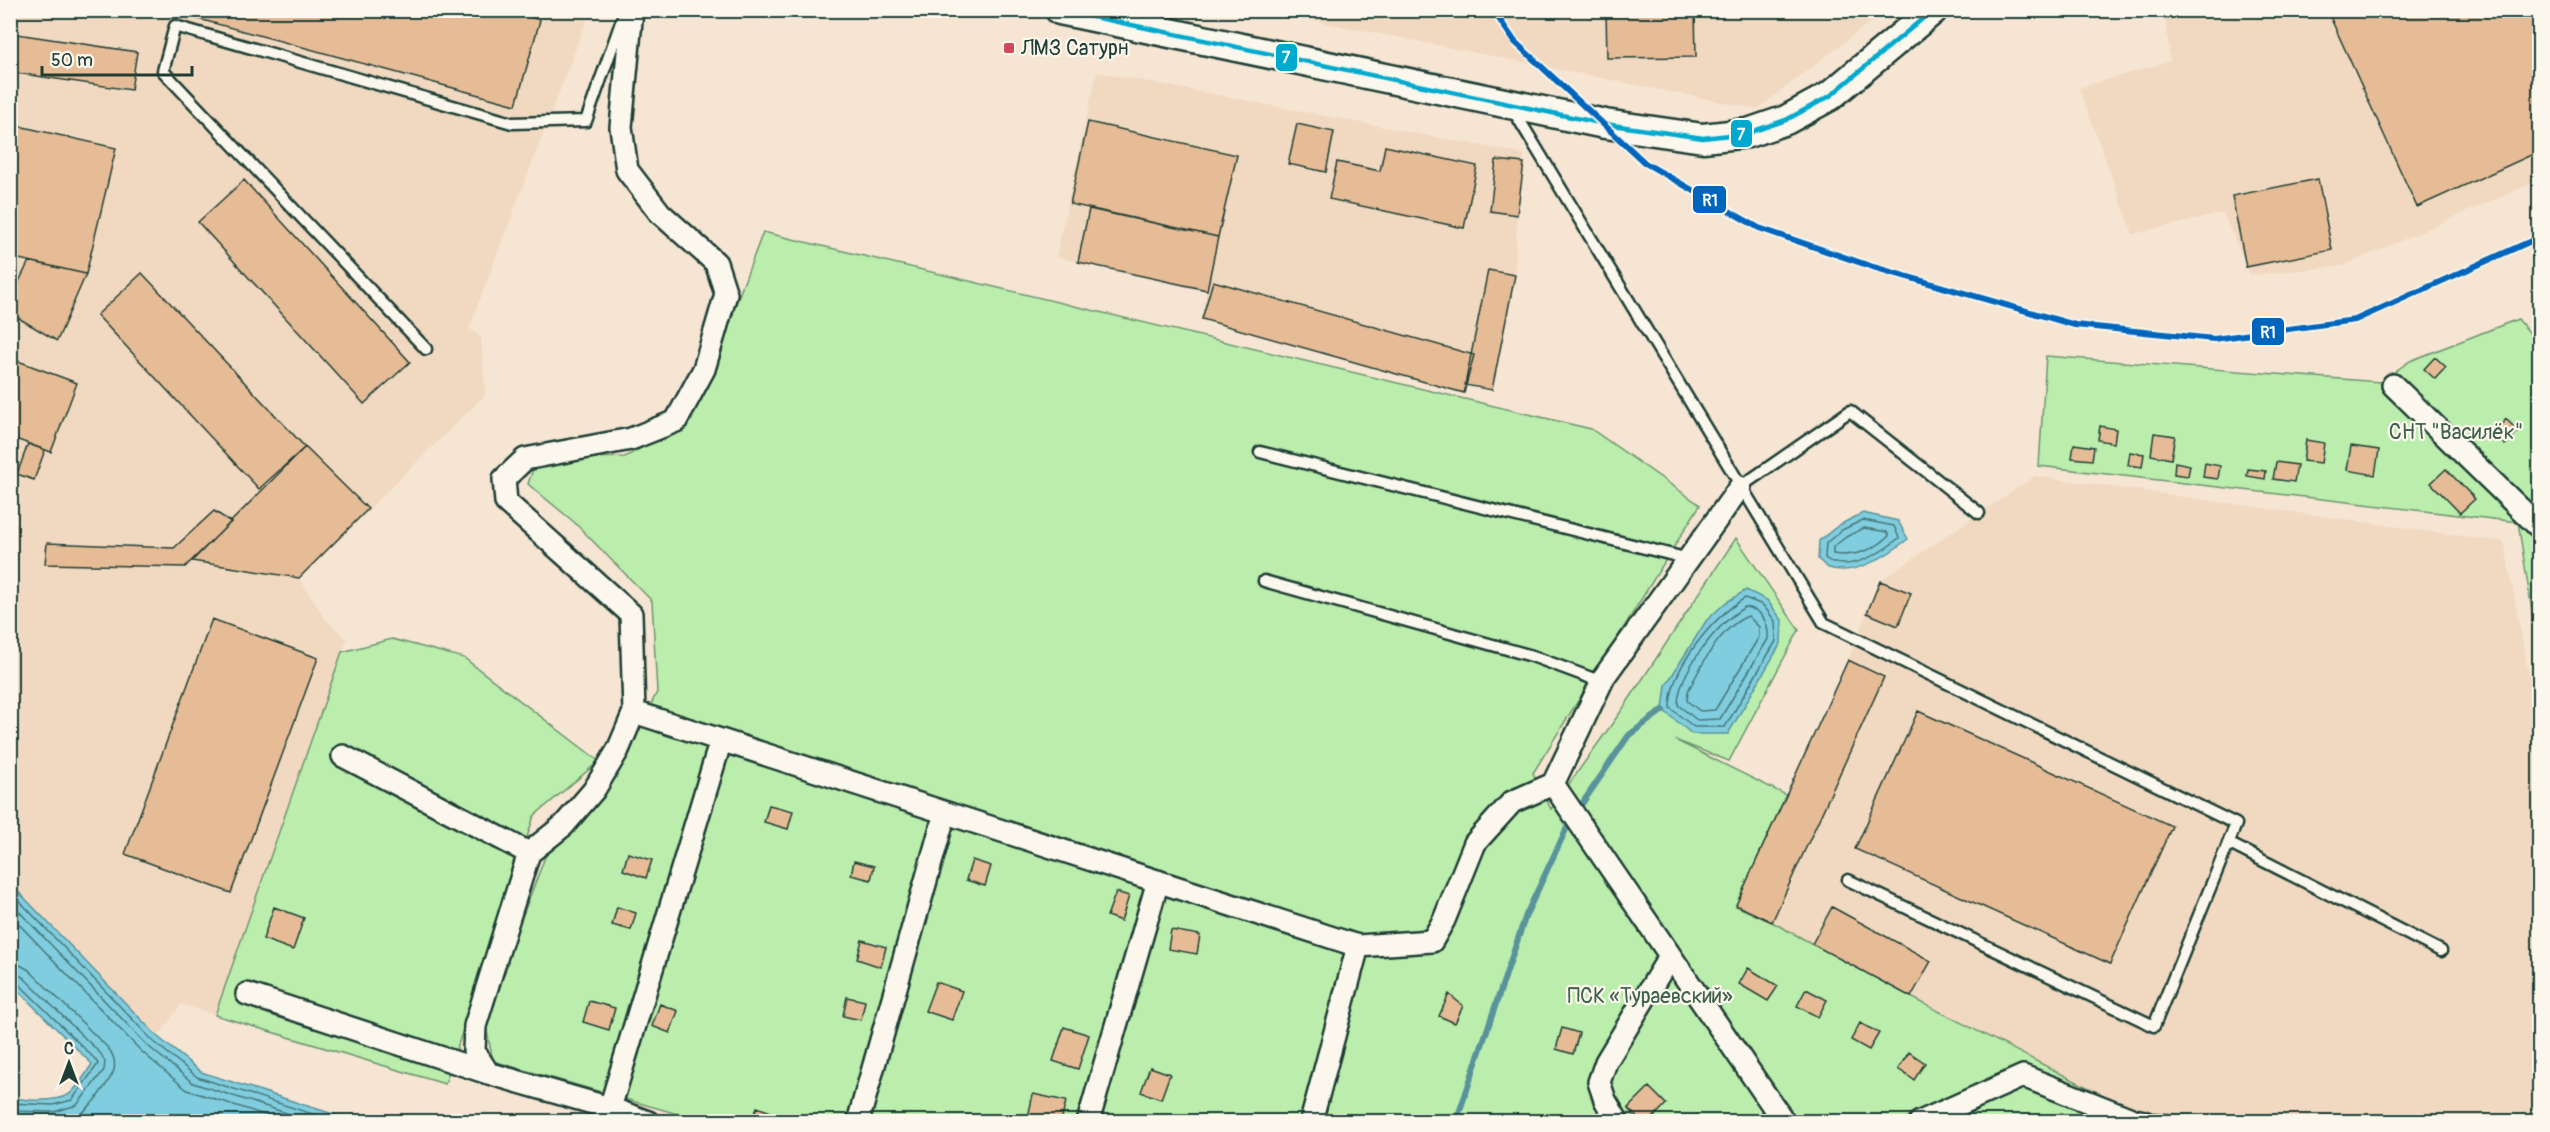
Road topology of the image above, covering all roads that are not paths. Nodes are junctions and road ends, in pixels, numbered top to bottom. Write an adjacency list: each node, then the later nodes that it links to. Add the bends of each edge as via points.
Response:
1 (625, 10): 6 (lane, via 586,121 512,123 175,26 163,71)
2 (632, 10): 15 (street, via 621,127 627,170 660,213 716,263 726,294 704,369 676,421 631,439 525,459 504,479 506,502 631,615)
3 (1060, 10): 5 (main road)
4 (1933, 10): 5 (main road, via 1830,96 1786,120 1748,133 1703,138)
5 (1510, 105): 9 (lane)
6 (426, 349)
7 (2393, 385): 11 (street)
8 (1260, 452): 12 (lane)
9 (1740, 487): 10 (lane, via 1850,411); 12 (street); 20 (lane, via 1824,623 2236,824)
10 (1979, 513)
11 (2540, 528)
12 (1689, 559): 14 (street)
13 (1264, 581): 14 (lane, via 1532,656)
14 (1602, 682): 18 (street)
15 (634, 712): 16 (street); 21 (street, via 618,750 594,790 564,825)
16 (721, 740): 19 (street); 29 (street)
17 (343, 756): 21 (street)
18 (1553, 784): 24 (street, via 1512,802 1475,843 1432,941); 26 (street)
19 (945, 813): 23 (street); 31 (street)
20 (2228, 843): 22 (lane, via 2154,1026); 25 (lane)
21 (529, 853): 28 (street, via 475,1026 474,1051)
22 (1848, 880)
23 (1158, 881): 24 (street); 32 (street)
24 (1358, 946): 33 (street)
25 (2441, 951)
26 (1670, 956): 34 (street, via 1606,1062 1599,1082); 35 (street)
27 (247, 994): 28 (street)
28 (488, 1073): 29 (street)
29 (610, 1108): 30 (street)
30 (648, 1122)
31 (858, 1122)
32 (1088, 1122)
33 (1311, 1122)
34 (1618, 1122)
35 (1784, 1122)
36 (1920, 1122): 37 (street, via 2023,1076)
37 (2145, 1122)

